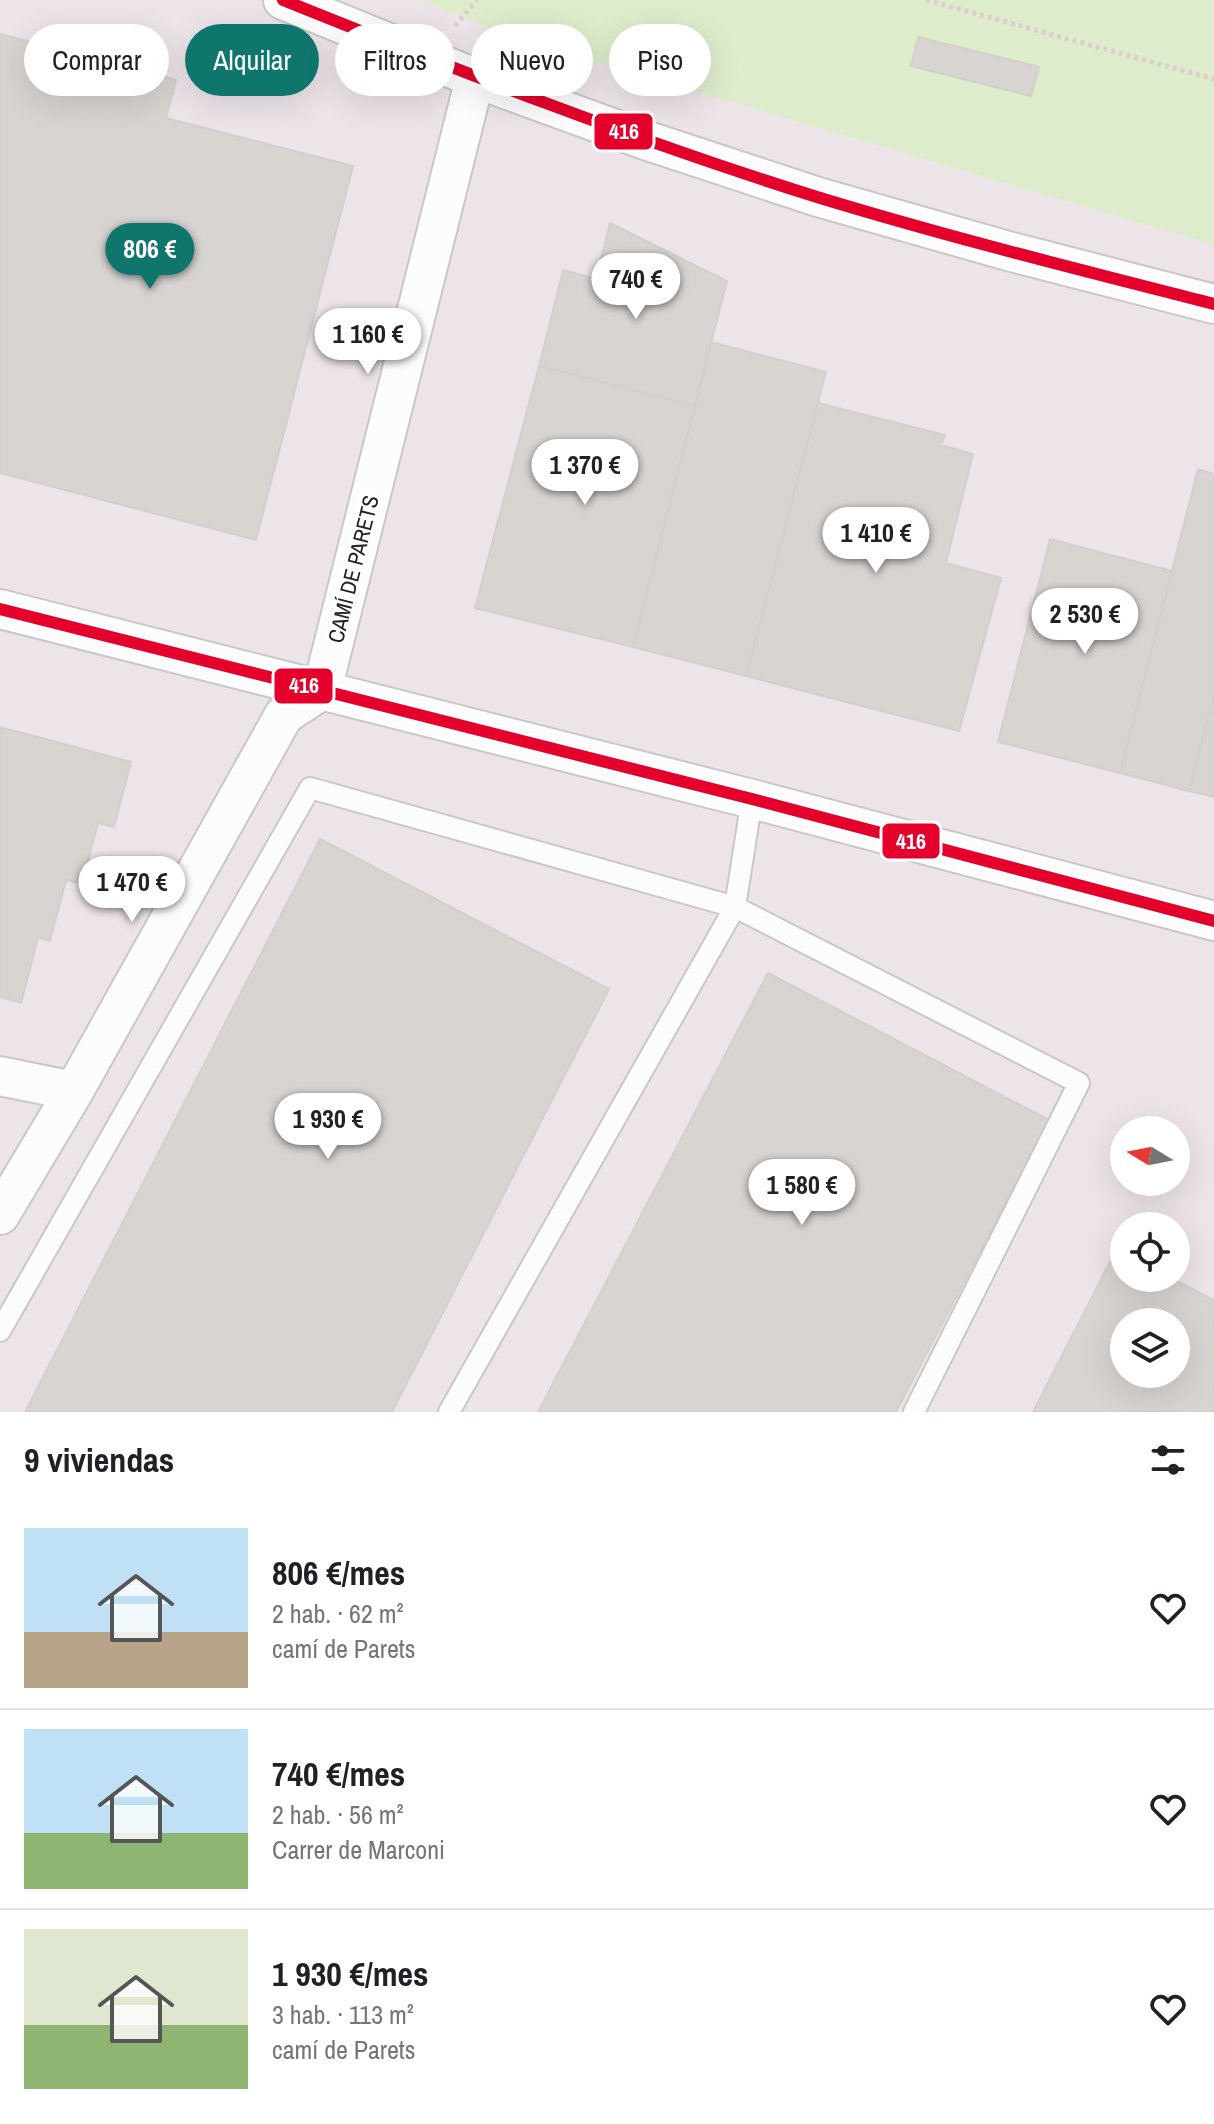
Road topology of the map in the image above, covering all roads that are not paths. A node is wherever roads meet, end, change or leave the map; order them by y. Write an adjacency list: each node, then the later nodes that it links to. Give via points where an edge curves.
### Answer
1 (283, 0): 2 (street)
2 (471, 76)
3 (471, 94): 7 (street, CAMÍ DE PARETS)
4 (524, 96): 5 (street, via 818,197)
5 (1214, 304)
6 (0, 609): 7 (street)
7 (322, 690): 8 (street); 12 (street, via 284,715)
8 (752, 799): 9 (lane); 10 (street)
9 (735, 907): 14 (lane, via 310,788); 15 (lane); 16 (lane, via 1079,1083)
10 (1214, 921)
11 (0, 1076): 12 (street)
12 (74, 1091): 13 (street)
13 (0, 1215)
14 (0, 1331)
15 (449, 1412)
16 (914, 1412)

